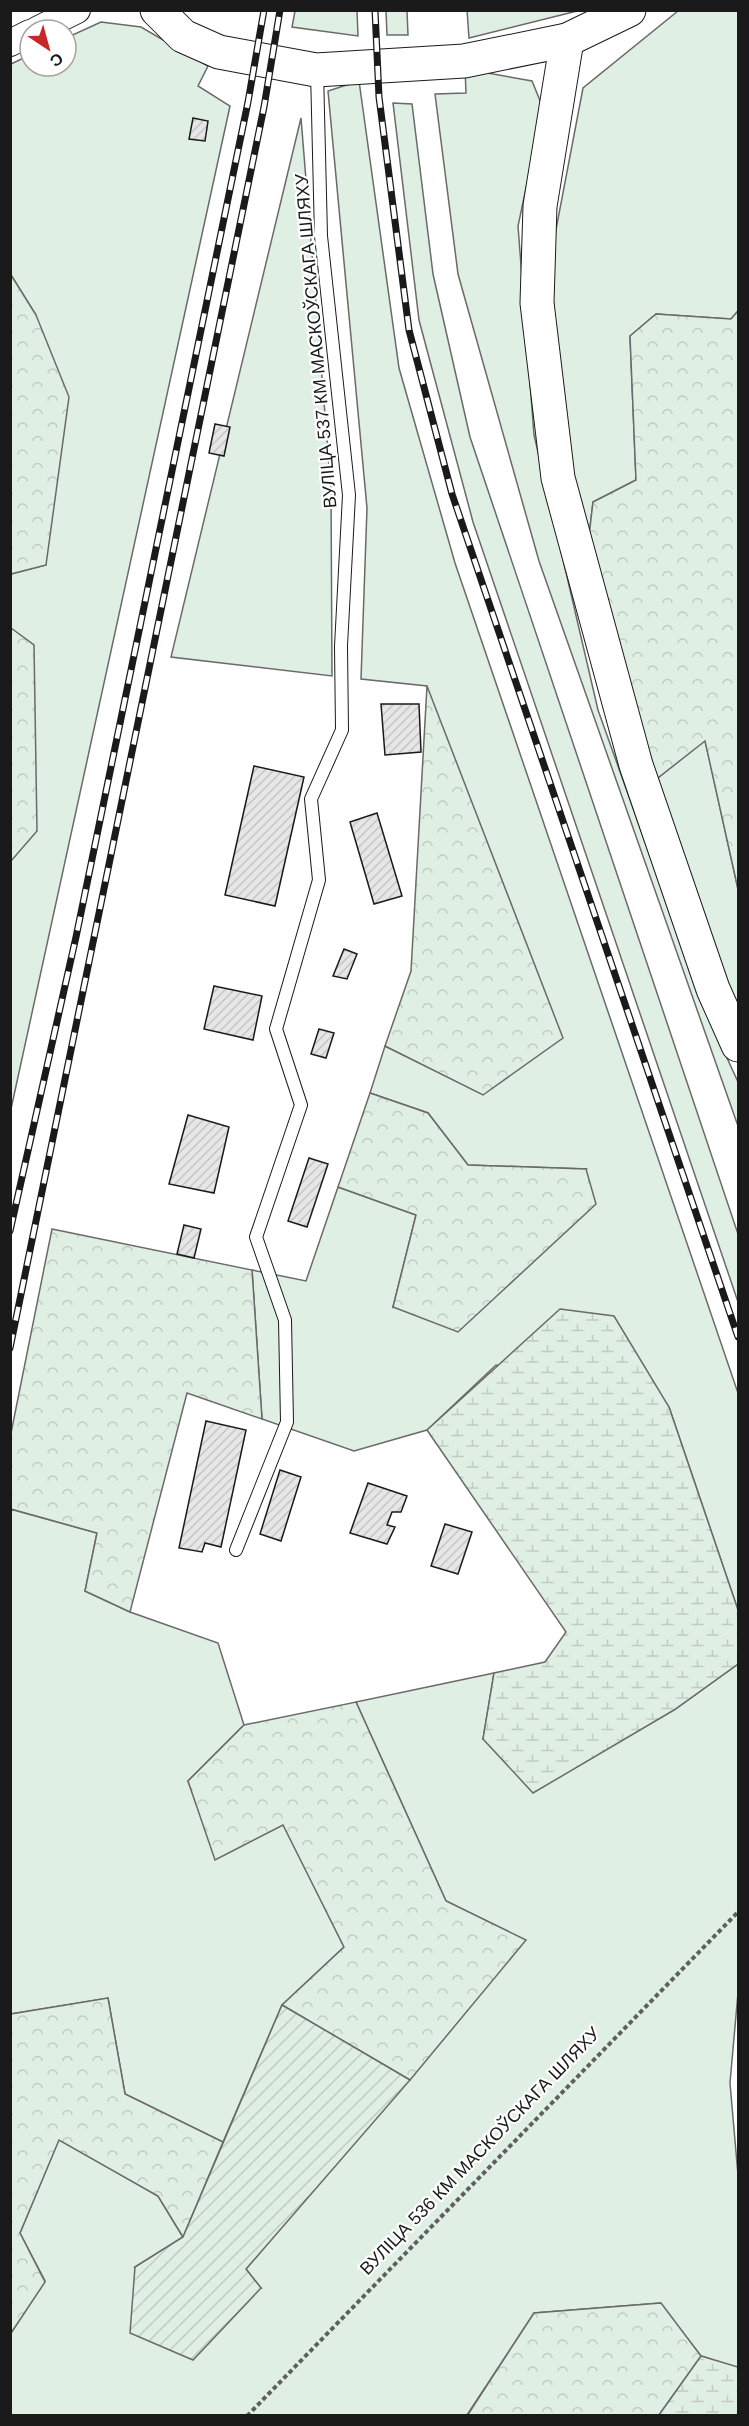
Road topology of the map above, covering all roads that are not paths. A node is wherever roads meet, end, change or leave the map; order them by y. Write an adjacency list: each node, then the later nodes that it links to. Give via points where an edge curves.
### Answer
1 (77, 10): 4 (street)
2 (157, 10): 6 (street, via 183,36 219,52)
3 (629, 10): 5 (street)
4 (61, 18)
5 (567, 40): 6 (street, via 464,61); 7 (street, via 540,206 537,303 558,478 636,765 713,989)
6 (316, 70): 8 (lane, ВУЛІЦА 537 КМ МАСКОЎСКАГА ШЛЯХУ, via 321,236 349,495 341,646 342,730 311,799 319,880 276,1029 301,1105 256,1237 285,1320 287,1422)
7 (738, 1046)
8 (236, 1550)

